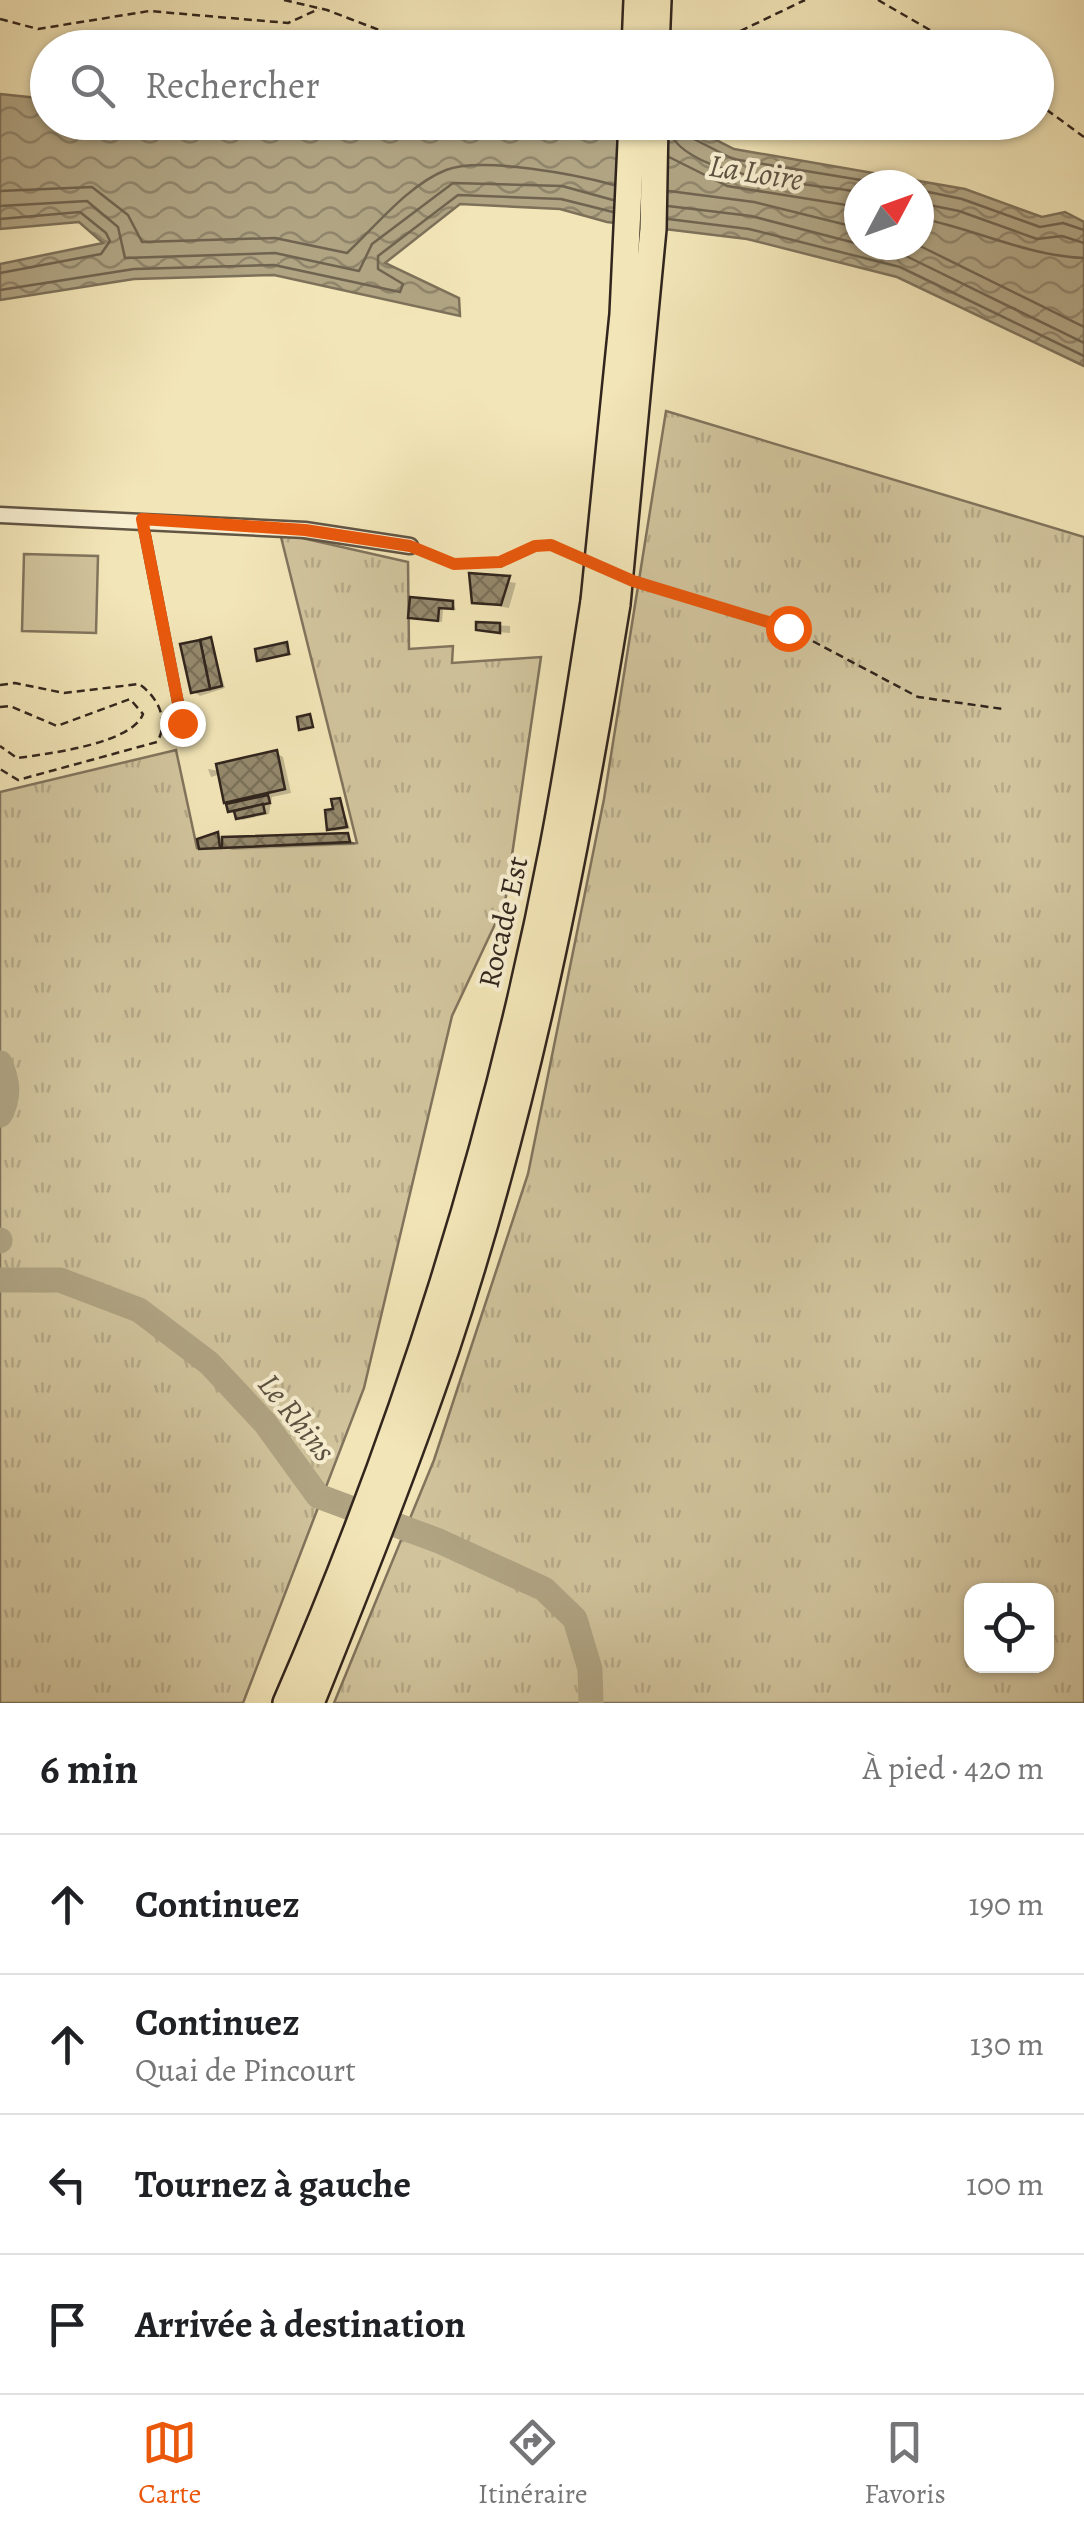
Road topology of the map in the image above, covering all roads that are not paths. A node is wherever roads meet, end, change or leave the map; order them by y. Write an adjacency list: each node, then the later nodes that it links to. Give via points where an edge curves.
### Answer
1 (637, 0): 3 (highway)
2 (658, 0): 4 (highway)
3 (643, 30)
4 (650, 30)
5 (631, 140): 10 (highway, Rocade Est, bridge)
6 (655, 140): 10 (highway, Rocade Est, bridge, via 653,229)
7 (0, 515): 8 (street)
8 (142, 519): 9 (street, via 305,530); 11 (lane)
9 (410, 546)
10 (605, 602): 12 (highway, Rocade Est, via 578,836 518,1098 446,1348)
11 (182, 723)
12 (353, 1568): 13 (highway, Rocade Est); 14 (highway, Rocade Est)
13 (286, 1703)
14 (311, 1703)

